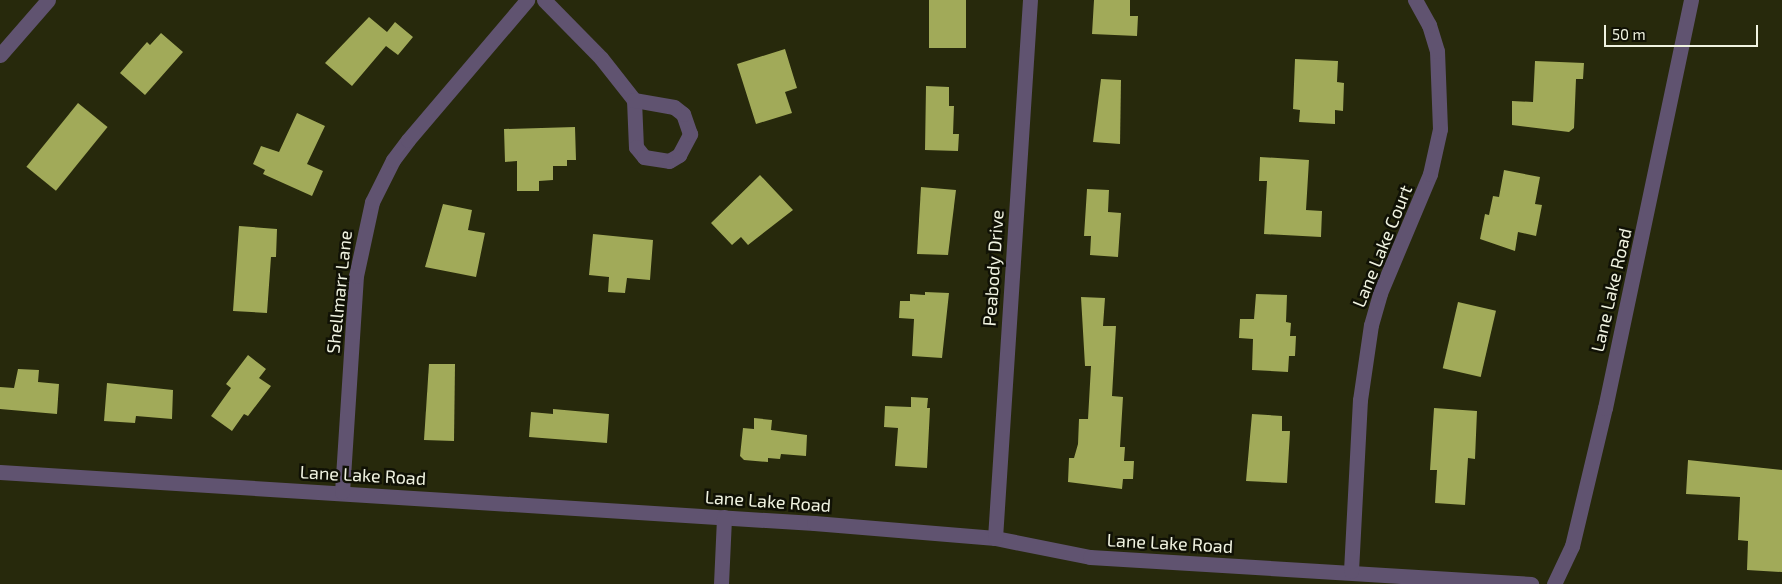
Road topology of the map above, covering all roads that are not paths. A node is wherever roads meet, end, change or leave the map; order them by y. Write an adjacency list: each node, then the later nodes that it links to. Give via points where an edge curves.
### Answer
1 (48, 0): 7 (street)
2 (527, 0): 10 (street, Shellmarr Lane, via 408,140 393,160 372,202 356,276)
3 (544, 0): 8 (street, via 601,58)
4 (1030, 0): 12 (street, Peabody Drive)
5 (1415, 0): 13 (street, Lane Lake Court, via 1429,25 1436,51 1440,128 1430,174 1380,293 1371,325 1360,400)
6 (1691, 0): 16 (street, Lane Lake Road, via 1605,408 1572,546)
7 (0, 55)
8 (634, 100): 8 (street, via 636,148 644,157 655,161 669,161 679,155 690,134 683,114 674,107)
9 (0, 472): 10 (street, Lane Lake Road)
10 (342, 492): 11 (street, Lane Lake Road)
11 (724, 517): 12 (street, Lane Lake Road); 14 (street)
12 (995, 538): 13 (street, Lane Lake Road, via 1090,557)
13 (1351, 571): 15 (street, Lane Lake Road)
14 (721, 584)
15 (1531, 584)
16 (1554, 584)

